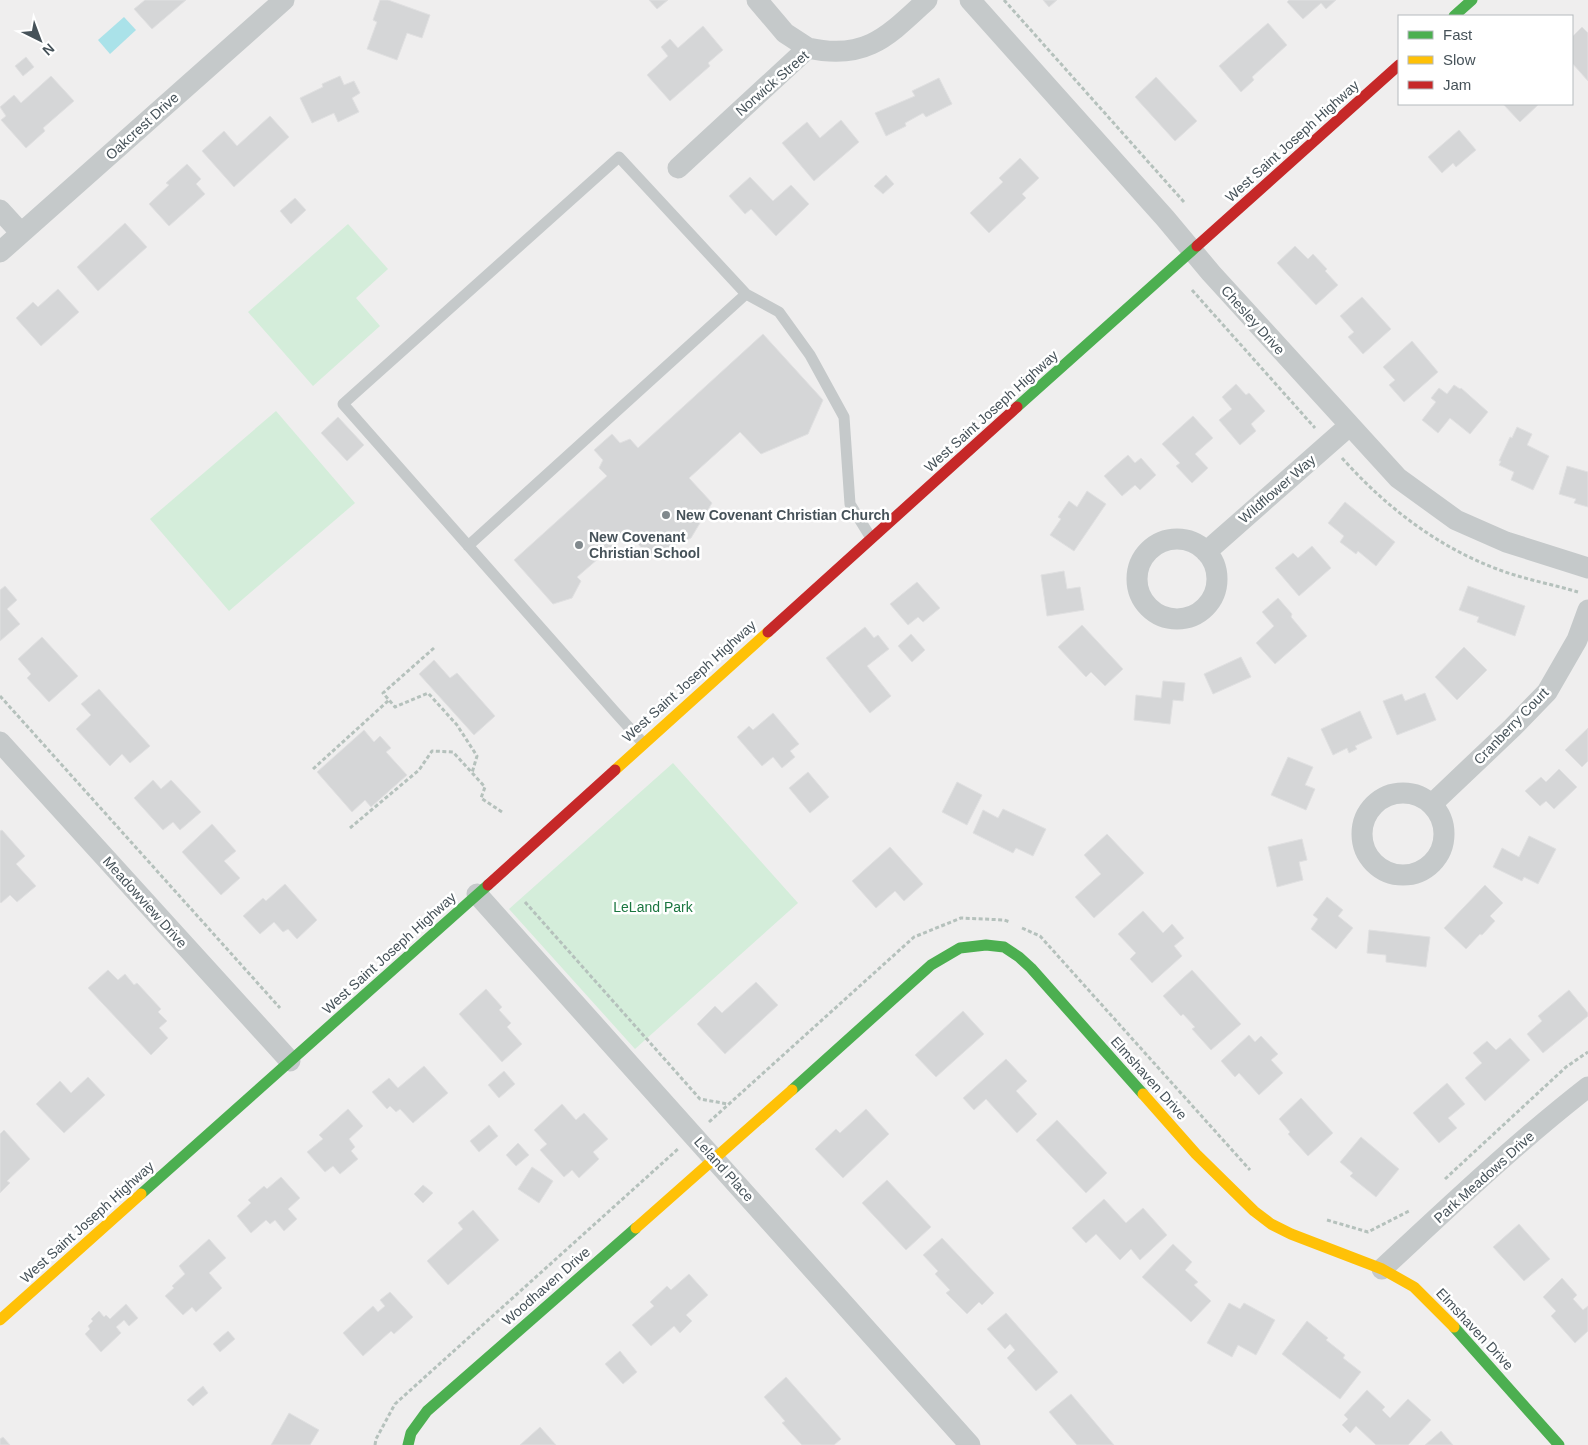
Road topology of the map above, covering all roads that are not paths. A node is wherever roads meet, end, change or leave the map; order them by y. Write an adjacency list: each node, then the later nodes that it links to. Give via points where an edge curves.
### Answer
1 (284, 0): 11 (street, Oakcrest Drive)
2 (757, 0): 7 (street, via 785,33)
3 (927, 0): 7 (street, Norwick Street, via 880,40 860,49 844,53)
4 (970, 0): 12 (street, Chesley Drive)
5 (1472, 0): 6 (street)
6 (1455, 15)
7 (808, 48): 9 (street, Norwick Street)
8 (1398, 66): 12 (street, West Saint Joseph Highway)
9 (678, 168)
10 (0, 210): 11 (street)
11 (21, 233): 13 (street, Oakcrest Drive)
12 (1192, 251): 15 (street, Chesley Drive); 16 (street, West Saint Joseph Highway)
13 (0, 252)
14 (746, 294): 16 (lane, via 779,312 810,355 844,417 850,504); 17 (lane); 17 (lane, via 619,157 343,404)
15 (1349, 426): 18 (street, Wildflower Way); 19 (street, Chesley Drive, via 1398,478 1456,520 1506,542)
16 (871, 538): 21 (street, West Saint Joseph Highway)
17 (468, 546): 21 (lane)
18 (1206, 552)
19 (1588, 568)
20 (1588, 610): 23 (street, Cranberry Court, via 1578,640 1546,692)
21 (643, 743): 24 (street, West Saint Joseph Highway)
22 (2, 749): 25 (street, Meadowview Drive)
23 (1432, 804)
24 (477, 894): 25 (street, West Saint Joseph Highway); 27 (street, Leland Place)
25 (290, 1061): 29 (street, West Saint Joseph Highway)
26 (1588, 1087): 28 (street, Park Meadows Drive)
27 (715, 1159): 28 (street, Elmshaven Drive, via 931,966 960,948 1004,947 1031,968 1196,1154 1254,1211 1270,1224 1291,1234); 30 (street, Woodhaven Drive, via 427,1410); 31 (street, Leland Place)
28 (1382, 1269): 32 (street, Elmshaven Drive, via 1414,1287 1453,1325)
29 (0, 1320)
30 (408, 1445)
31 (970, 1445)
32 (1559, 1445)

